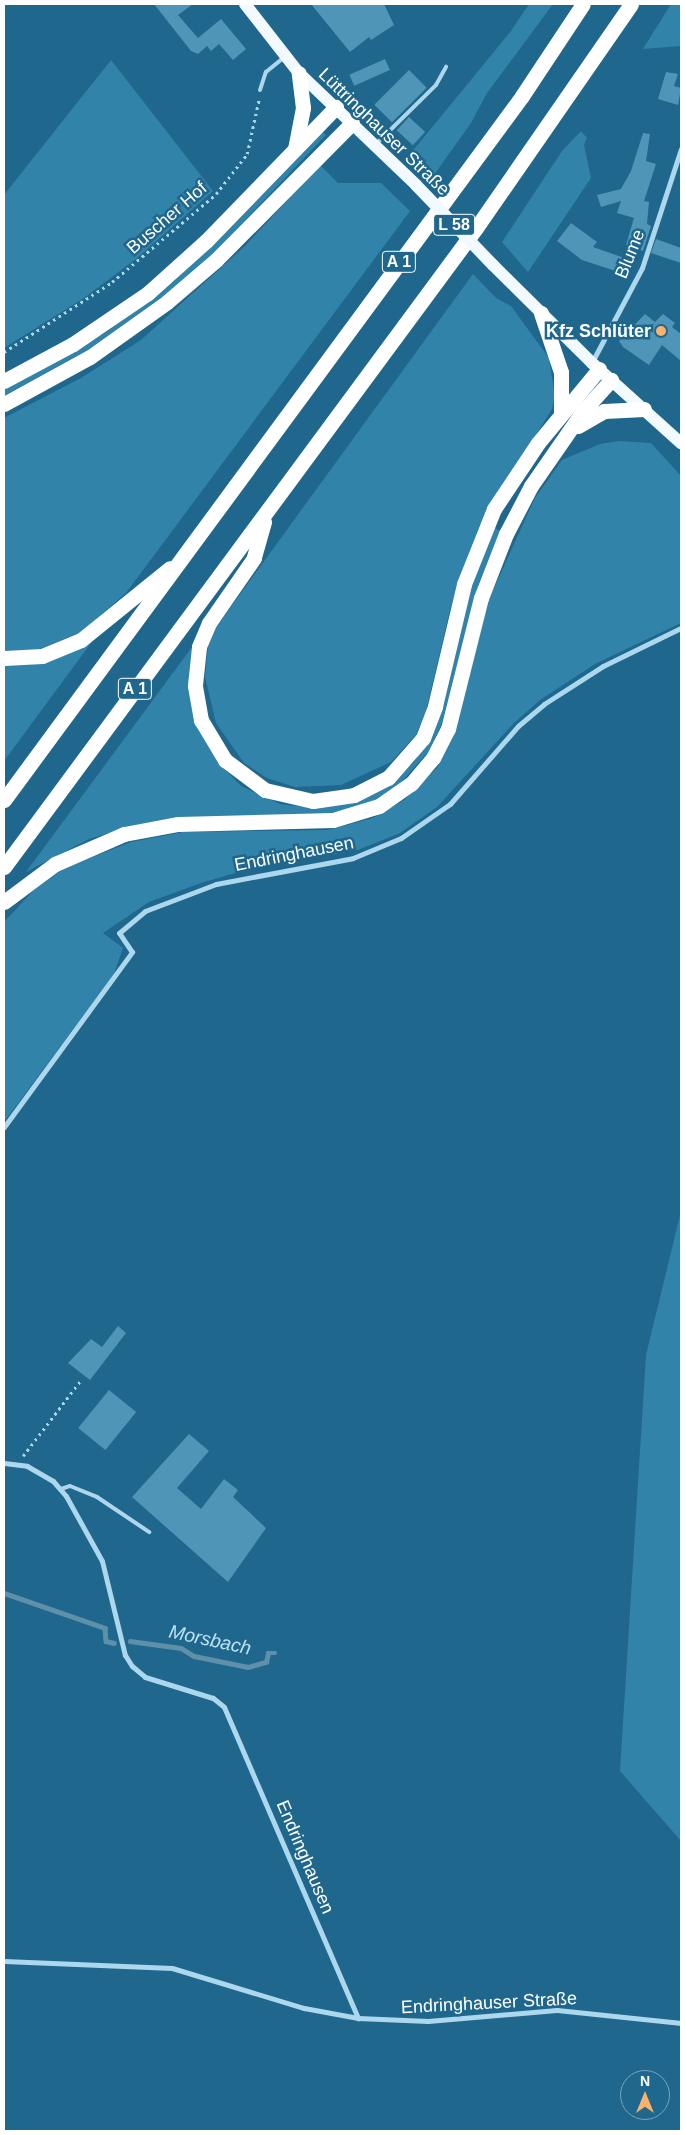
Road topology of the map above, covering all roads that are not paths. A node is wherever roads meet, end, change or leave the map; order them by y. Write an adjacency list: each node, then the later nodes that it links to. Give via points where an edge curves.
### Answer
1 (244, 4): 4 (main road, Lüttringhauser Straße / L 58)
2 (583, 4): 23 (highway, A 1, via 516,104)
3 (631, 4): 22 (highway, A 1, via 482,220)
4 (285, 56): 6 (main road, Lüttringhauser Straße / L 58); 7 (lane, via 266,72)
5 (446, 67): 10 (lane, via 436,85)
6 (299, 73): 8 (main road, Lüttringhauser Straße / L 58); 11 (highway, via 303,108)
7 (260, 90)
8 (336, 108): 9 (main road, Lüttringhauser Straße / L 58); 11 (highway)
9 (352, 123): 10 (main road, Lüttringhauser Straße / L 58); 17 (highway, via 216,260 167,302 90,357)
10 (374, 145): 13 (main road, Lüttringhauser Straße / L 58, bridge)
11 (294, 150): 16 (highway, via 206,241 142,298 74,344)
12 (681, 150): 14 (street, Blume, via 642,268)
13 (541, 313): 14 (main road, Lüttringhauser Straße / L 58); 19 (highway, via 561,372)
14 (595, 366): 15 (main road, Lüttringhauser Straße / L 58); 19 (highway)
15 (611, 380): 18 (main road, Lüttringhauser Straße / L 58); 20 (highway, via 583,411)
16 (4, 381)
17 (4, 404)
18 (644, 409): 20 (highway, via 604,411); 21 (main road, Lüttringhauser Straße / L 58)
19 (561, 414): 22 (highway, via 516,474 484,532 458,604 435,706 423,738 388,778 354,795 305,801 257,787 225,760 201,720 196,686 199,647 209,623 254,558)
20 (573, 430): 28 (highway, via 531,486 503,542 481,598 448,729 433,758 411,784 379,806 333,820 178,824 124,834 55,864)
21 (681, 443)
22 (267, 511): 27 (highway, A 1)
23 (181, 560): 25 (highway, via 136,592 81,640 42,656); 26 (highway, A 1)
24 (681, 628): 29 (street, Endringhausen, via 603,666 544,704 518,726 450,804 401,838 353,858 216,884 145,911 119,933 132,952)
25 (4, 658)
26 (4, 800)
27 (4, 867)
28 (4, 902)
29 (4, 1127)
30 (4, 1463): 31 (street, Endringhausen, via 27,1466)
31 (60, 1489): 32 (lane, via 70,1486 97,1496); 34 (street, Endringhausen, via 95,1544 110,1582 125,1655 132,1666 159,1684 213,1698 233,1722)
32 (149, 1532)
33 (4, 1962): 34 (street, via 172,1968 288,2004)
34 (358, 2018): 35 (street, Endringhauser Straße, via 428,2021 557,2010)
35 (681, 2023)

